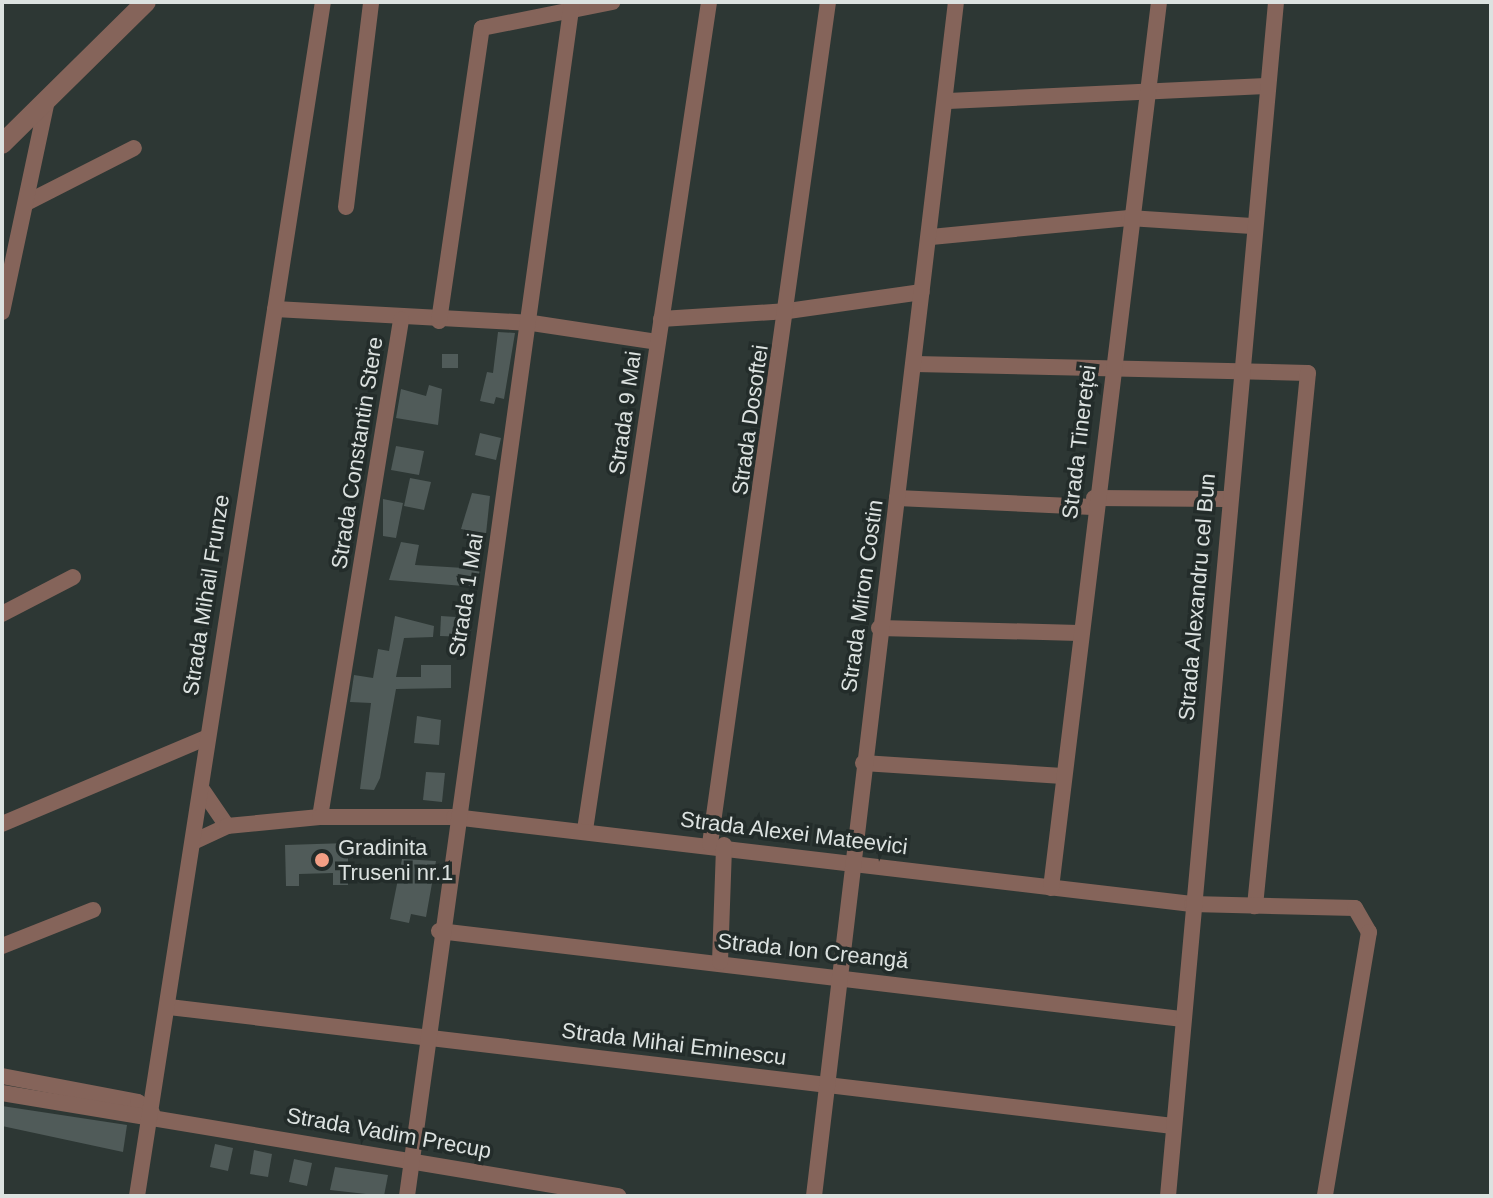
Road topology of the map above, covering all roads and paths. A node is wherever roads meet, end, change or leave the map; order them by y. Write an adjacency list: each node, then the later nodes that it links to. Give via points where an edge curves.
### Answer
1 (146, 2): 14 (street)
2 (323, 2): 23 (street, Strada Mihail Frunze)
3 (371, 2): 18 (street)
4 (612, 2): 10 (street)
5 (709, 2): 26 (street, Strada 9 Mai)
6 (828, 2): 24 (street, Strada Dosoftei)
7 (956, 2): 13 (street, Strada Miron Costin)
8 (1159, 2): 12 (street, Strada Tinereței)
9 (1276, 2): 11 (street, Strada Alexandru cel Bun)
10 (572, 6): 28 (street, via 482,28); 29 (street, Strada 1 Mai)
11 (1266, 86): 12 (street); 20 (street, Strada Alexandru cel Bun)
12 (1148, 89): 13 (street); 19 (street, Strada Tinereței)
13 (948, 101): 21 (street, Strada Miron Costin)
14 (46, 105): 15 (street); 17 (street)
15 (2, 144)
16 (134, 148): 17 (street)
17 (26, 203): 25 (street)
18 (346, 207)
19 (1129, 218): 20 (street); 21 (street); 32 (street, Strada Tinereței)
20 (1252, 226): 33 (street, Strada Alexandru cel Bun)
21 (931, 237): 22 (street, Strada Miron Costin)
22 (922, 292): 24 (street); 31 (street, Strada Miron Costin)
23 (275, 309): 27 (street); 41 (street, Strada Mihail Frunze)
24 (788, 311): 26 (street); 51 (street, Strada Dosoftei)
25 (2, 312)
26 (661, 319): 30 (street, Strada 9 Mai)
27 (401, 320): 28 (street, Strada Constantin Stere); 45 (street, Strada Constantin Stere)
28 (439, 321): 29 (street, Strada Constantin Stere)
29 (532, 323): 30 (street, Strada Constantin Stere); 46 (street, Strada 1 Mai)
30 (657, 342): 49 (street, Strada 9 Mai)
31 (915, 364): 32 (street); 34 (street, Strada Miron Costin)
32 (1110, 367): 33 (street); 36 (street, Strada Tinereței)
33 (1237, 367): 35 (street, Strada Alexandru cel Bun); 55 (street, via 1308,373)
34 (897, 498): 36 (street); 39 (street, Strada Miron Costin)
35 (1226, 499): 36 (street); 54 (street, Strada Alexandru cel Bun)
36 (1093, 502): 40 (street, Strada Tinereței)
37 (73, 577): 38 (street)
38 (2, 614)
39 (879, 628): 40 (street); 42 (street, Strada Miron Costin)
40 (1079, 633): 43 (street, Strada Tinereței)
41 (206, 738): 44 (street, Strada Mihail Frunze); 47 (street)
42 (863, 763): 43 (street); 52 (street, Strada Miron Costin)
43 (1063, 776): 53 (street, Strada Tinereței)
44 (201, 788): 48 (street); 50 (street, Strada Mihail Frunze)
45 (320, 817): 46 (street, Strada Alexei Mateevici); 48 (street, Strada Alexei Mateevici)
46 (454, 817): 49 (street, Strada Alexei Mateevici); 57 (street, Strada 1 Mai)
47 (2, 824)
48 (227, 826): 50 (street, Strada Alexei Mateevici)
49 (585, 830): 51 (street, Strada Alexei Mateevici)
50 (193, 842): 61 (street, Strada Mihail Frunze)
51 (717, 844): 52 (street, Strada Alexei Mateevici); 59 (street, Strada Dosoftei)
52 (854, 861): 53 (street, Strada Alexei Mateevici); 60 (street, Strada Miron Costin)
53 (1051, 888): 54 (street, Strada Alexei Mateevici)
54 (1192, 904): 55 (street, Strada Alexei Mateevici); 62 (street, Strada Alexandru cel Bun)
55 (1255, 906): 75 (street, Strada Alexei Mateevici, via 1355,908 1369,932)
56 (93, 910): 58 (street)
57 (439, 931): 59 (street, Strada Ion Creangă); 63 (street, Strada 1 Mai)
58 (2, 946)
59 (720, 962): 60 (street, Strada Ion Creangă)
60 (841, 975): 62 (street, Strada Ion Creangă); 65 (street, Strada Miron Costin)
61 (169, 1007): 63 (street, Strada Mihai Eminescu); 67 (street, Strada Mihail Frunze)
62 (1181, 1019): 68 (street, Strada Alexandru cel Bun)
63 (428, 1038): 65 (street, Strada Mihai Eminescu); 69 (street, Strada 1 Mai)
64 (2, 1076): 67 (street, Strada Vadim Precup, via 138,1102)
65 (825, 1085): 68 (street, Strada Mihai Eminescu); 73 (street, Strada Miron Costin)
66 (2, 1093): 67 (street, Strada Vadim Precup, via 135,1118)
67 (152, 1113): 69 (street, Strada Vadim Precup); 70 (street, Strada Mihail Frunze)
68 (1173, 1126): 74 (street, Strada Alexandru cel Bun)
69 (412, 1159): 71 (street, Strada 1 Mai); 72 (street, Strada Vadim Precup)
70 (137, 1196)
71 (407, 1196)
72 (618, 1196)
73 (814, 1196)
74 (1168, 1196)
75 (1325, 1196)

